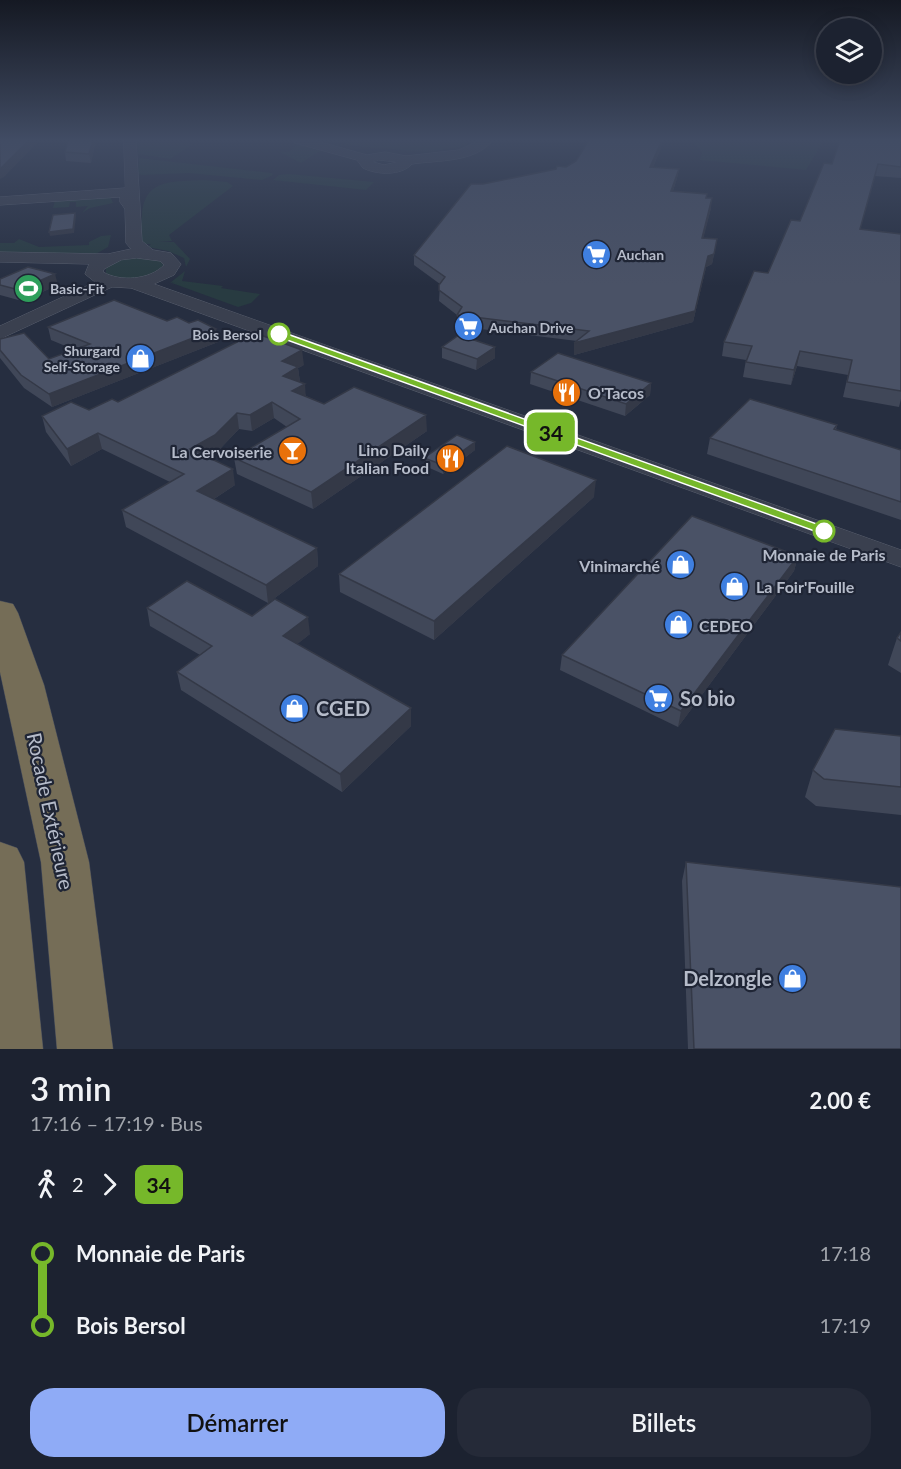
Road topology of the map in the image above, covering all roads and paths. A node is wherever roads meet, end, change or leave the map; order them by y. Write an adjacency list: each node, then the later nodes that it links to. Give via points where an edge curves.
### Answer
1 (122, 189): 3 (street)
2 (130, 189): 5 (street)
3 (122, 192): 4 (street); 5 (street, via 127,193); 8 (street, via 124,248)
4 (0, 201)
5 (131, 207): 6 (street, via 134,243)
6 (147, 253): 8 (street); 9 (street, via 165,257 173,264)
7 (0, 257): 8 (street, via 70,260)
8 (106, 267): 9 (street, via 134,283); 10 (street)
9 (162, 285): 11 (street)
10 (0, 333)
11 (901, 559)
12 (0, 613): 15 (highway, Rocade Extérieure, via 24,685 65,862)
13 (0, 862): 14 (highway)
14 (15, 1049)
15 (85, 1049)

